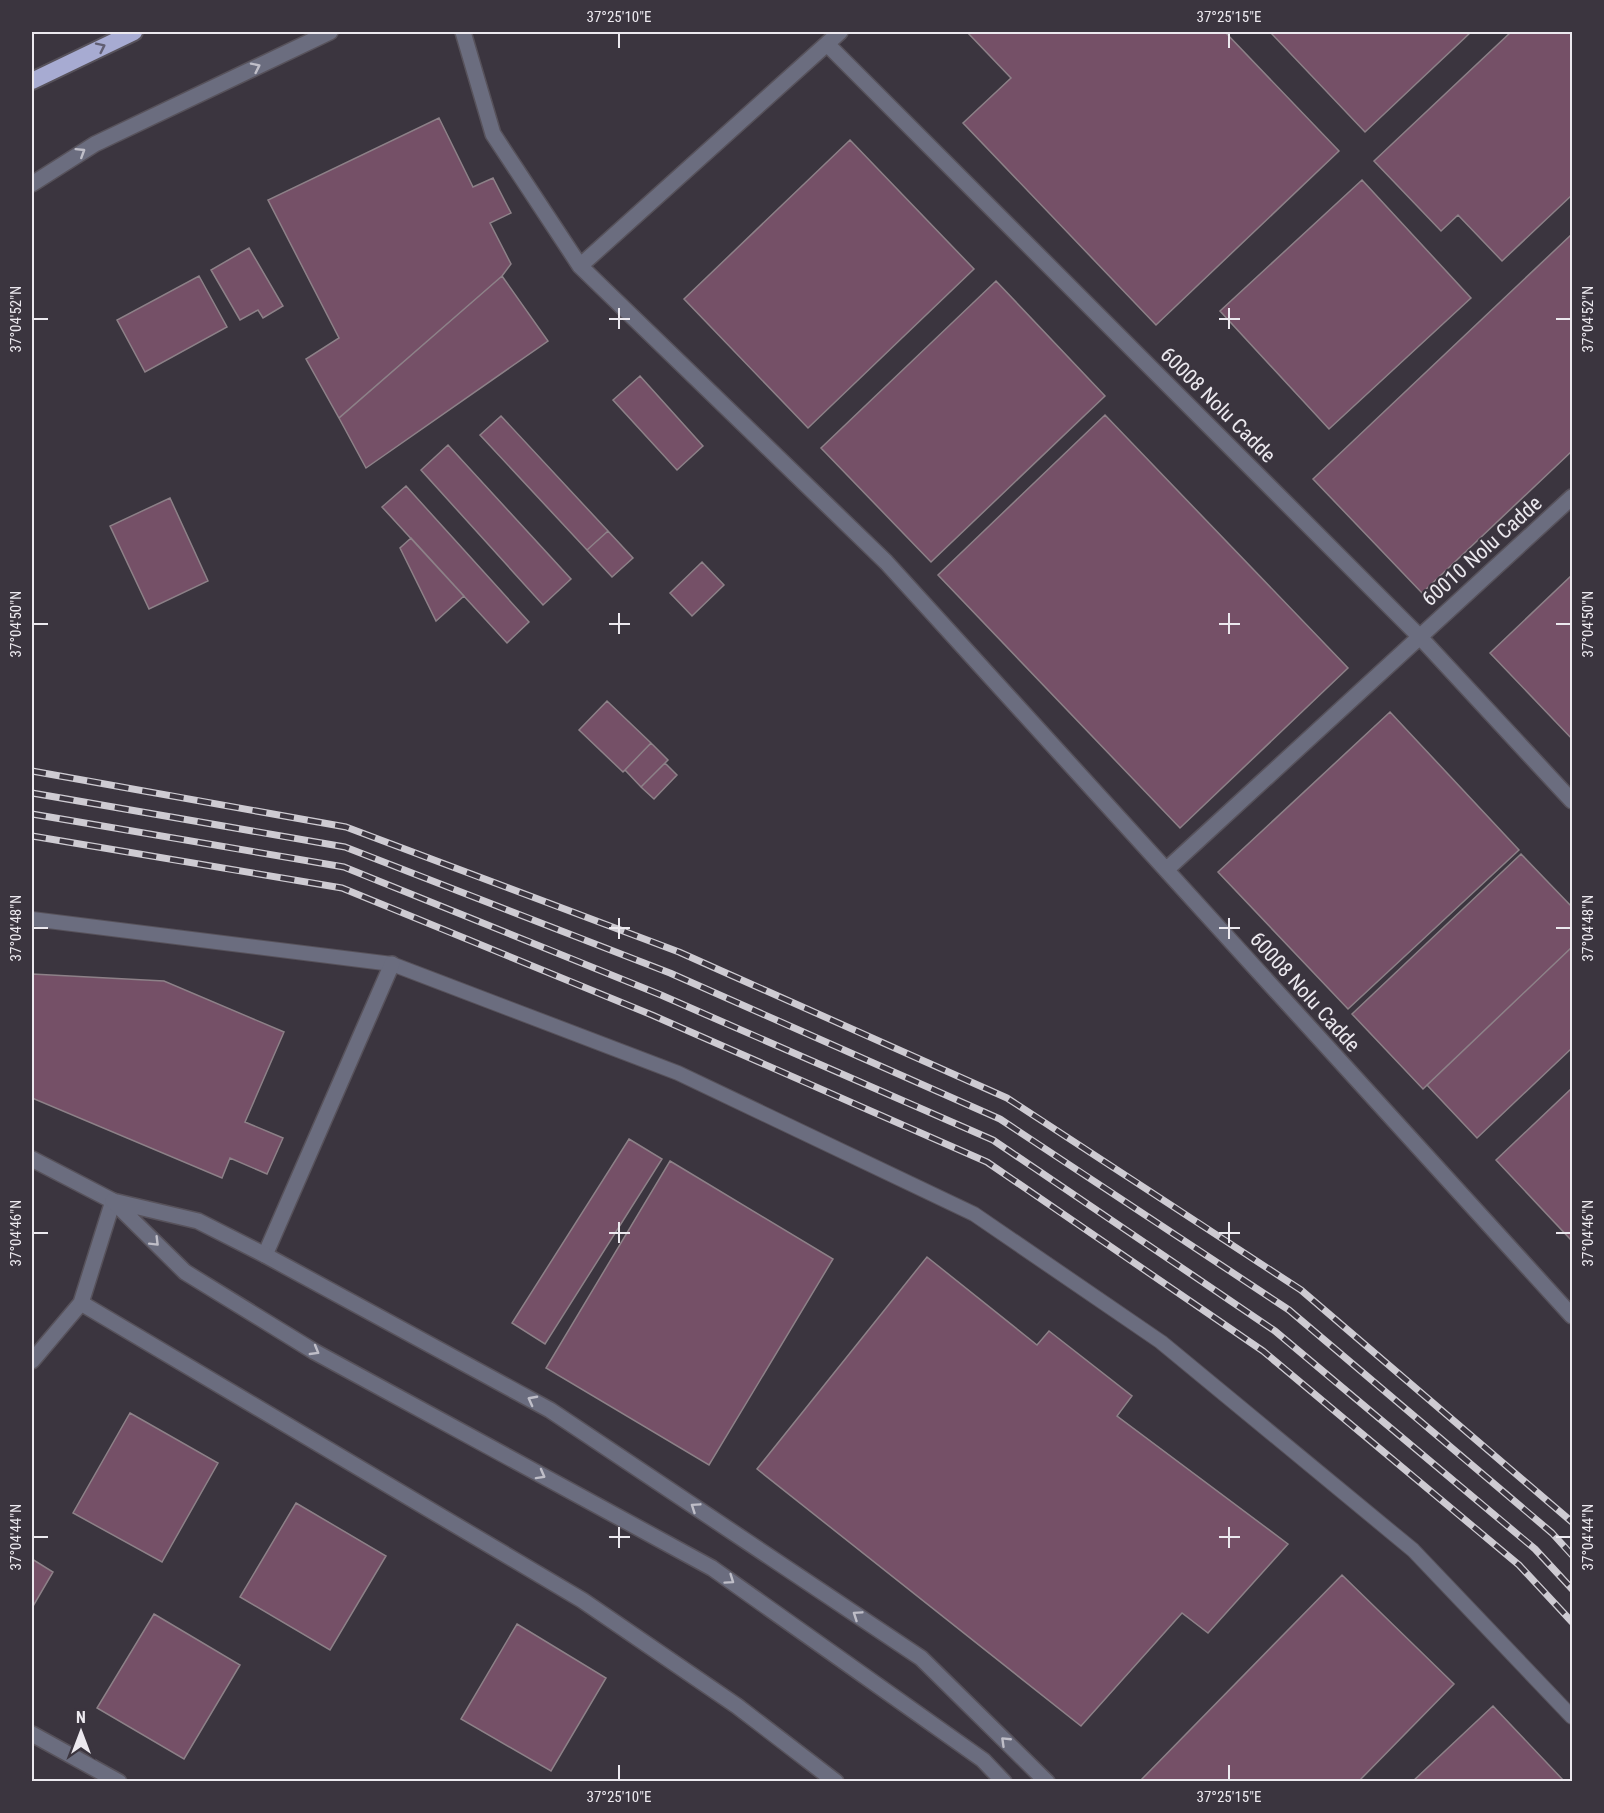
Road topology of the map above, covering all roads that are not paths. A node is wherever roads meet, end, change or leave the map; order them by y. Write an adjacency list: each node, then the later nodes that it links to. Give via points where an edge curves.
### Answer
1 (134, 32): 6 (highway, one-way to 1)
2 (330, 32): 9 (street, one-way to 2, via 95,144)
3 (463, 32): 10 (street, 60008 Nolu Cadde, via 493,134)
4 (840, 32): 5 (street)
5 (827, 44): 10 (street); 12 (street, 60008 Nolu Cadde)
6 (68, 64): 7 (highway); 8 (highway)
7 (32, 81)
8 (32, 91)
9 (32, 184)
10 (580, 266): 14 (street, 60008 Nolu Cadde, via 886,562)
11 (1572, 496): 12 (street, 60010 Nolu Cadde)
12 (1419, 636): 13 (street, 60008 Nolu Cadde); 14 (street, 60010 Nolu Cadde)
13 (1572, 801)
14 (1166, 870): 21 (street, 60008 Nolu Cadde)
15 (32, 919): 16 (lane)
16 (392, 964): 19 (street); 23 (lane, via 678,1073 974,1214 1161,1342 1413,1550)
17 (32, 1159): 18 (street)
18 (113, 1201): 19 (street, via 198,1221); 20 (street); 27 (street, one-way to 27, via 186,1272 315,1352 712,1568 983,1760)
19 (265, 1255): 28 (street, one-way to 19, via 921,1658 550,1410)
20 (81, 1303): 22 (street); 26 (street, via 582,1600 737,1706)
21 (1572, 1316)
22 (32, 1360)
23 (1572, 1717)
24 (32, 1734): 25 (street)
25 (119, 1782)
26 (836, 1782)
27 (1004, 1782)
28 (1047, 1782)

